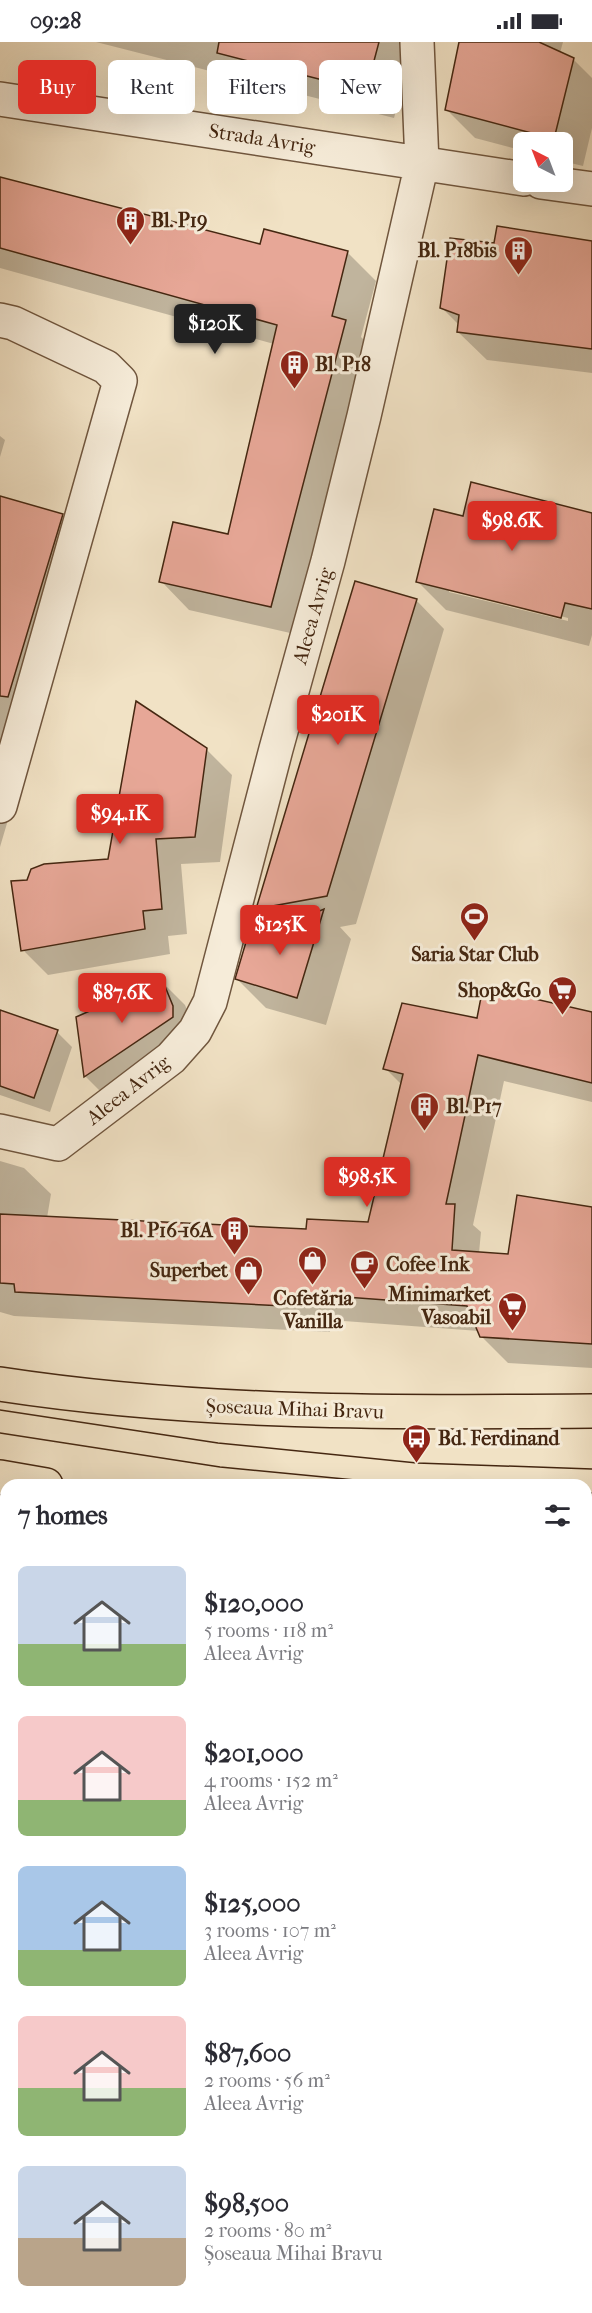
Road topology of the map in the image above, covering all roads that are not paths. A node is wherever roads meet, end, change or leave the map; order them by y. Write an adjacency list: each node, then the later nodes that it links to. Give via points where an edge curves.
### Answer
1 (417, 42): 3 (street, Aleea Avrig)
2 (0, 99): 3 (street, Strada Avrig)
3 (422, 164): 4 (street, Strada Avrig); 9 (street, Aleea Avrig, via 331,549 210,1002 195,1031 171,1058 58,1144)
4 (513, 177)
5 (573, 186): 6 (street)
6 (592, 189)
7 (0, 320): 8 (street, via 106,367 120,381)
8 (0, 806)
9 (0, 1131)
10 (0, 1384): 11 (main road, Șoseaua Mihai Bravu, via 204,1407)
11 (592, 1411)

